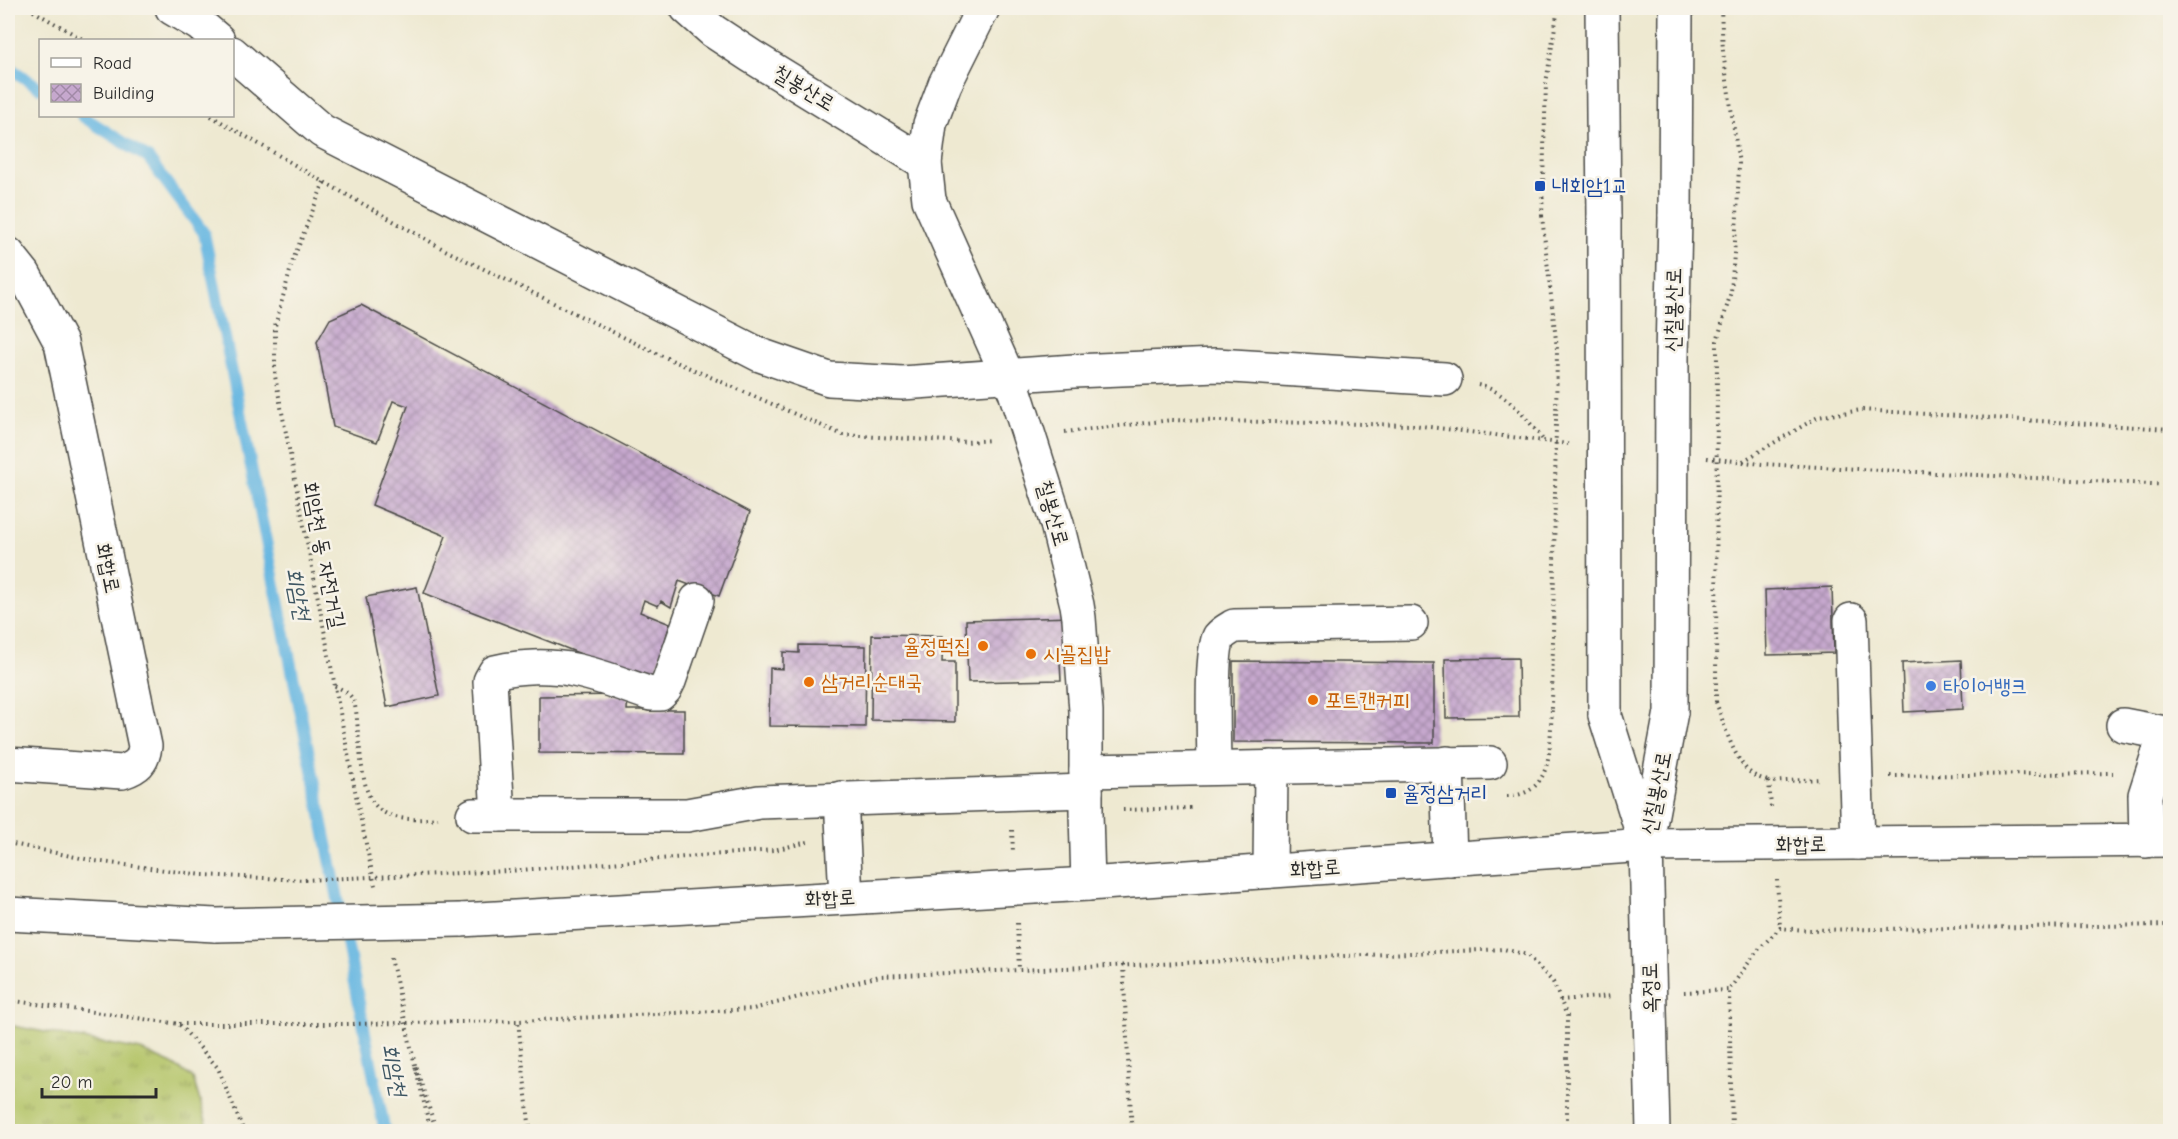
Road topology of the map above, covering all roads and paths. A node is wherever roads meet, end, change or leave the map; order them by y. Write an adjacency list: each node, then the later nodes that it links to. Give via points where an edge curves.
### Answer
1 (28, 8): 9 (path)
2 (172, 8): 10 (street)
3 (687, 8): 13 (street, 칠봉산로, via 751,56)
4 (983, 8): 13 (street, 칠봉산로, via 930,124)
5 (1558, 8): 41 (path, bridge, via 1546,83 1542,216 1557,349 1552,709 1548,759 1542,778 1534,789 1520,796)
6 (1602, 8): 50 (street, 신칠봉산로, bridge, via 1605,715)
7 (1676, 8): 50 (street, 신칠봉산로, bridge, via 1671,711)
8 (1721, 8): 40 (path, bridge, via 1738,164 1731,292 1717,341 1716,702 1741,761 1752,774)
9 (82, 39)
10 (217, 39)
11 (234, 55): 17 (street, via 322,131 760,355 829,379)
12 (213, 117): 14 (path)
13 (925, 163): 17 (street, 칠봉산로, via 929,200)
14 (324, 182): 20 (path, via 445,250 649,350 843,435 966,442); 29 (path, 회암천 동 자전거길, via 294,260 275,326 275,376)
15 (8, 254): 34 (street, 화합로, via 24,274 61,344 145,746 139,764 122,771)
16 (1445, 379): 17 (street, via 1216,365 1074,371); 21 (path, via 1488,387 1525,417)
17 (1011, 385): 39 (street, 칠봉산로, bridge, via 1057,524 1077,605 1086,711)
18 (2170, 429): 24 (path, via 1861,410 1818,417)
19 (1058, 432): 21 (path, via 1184,420 1413,425)
20 (1000, 439)
21 (1544, 441): 22 (path)
22 (1577, 445)
23 (1695, 457): 24 (path)
24 (1743, 461): 25 (path)
25 (2170, 485)
26 (697, 600): 45 (street, via 669,681 660,694 577,670 495,672 490,681)
27 (1851, 620): 49 (street)
28 (1411, 622): 36 (street, via 1234,626 1220,635 1214,654)
29 (334, 686): 45 (path, via 352,698 366,790 377,807 387,815 405,820); 54 (path, 회암천 동 자전거길)
30 (2123, 725): 31 (street)
31 (2168, 733): 47 (street, via 2145,795)
32 (1490, 762): 33 (street)
33 (1447, 763): 35 (street); 51 (street)
34 (8, 764)
35 (1271, 767): 36 (street); 52 (street)
36 (1214, 768): 39 (street)
37 (2120, 773): 38 (path)
38 (1892, 776)
39 (1086, 781): 42 (street); 53 (street, 칠봉산로)
40 (1769, 782)
41 (1497, 797)
42 (842, 798): 45 (street, via 759,802 687,815); 46 (street)
43 (1201, 808): 44 (path)
44 (1144, 809)
45 (486, 815)
46 (843, 831): 48 (path, bridge, via 774,850 508,871 303,879 203,875 95,861); 55 (street)
47 (2158, 841): 49 (street, 화합로)
48 (8, 843)
49 (1858, 843): 50 (street, 화합로)
50 (1646, 845): 51 (street, 화합로); 70 (street, 옥정로)
51 (1450, 859): 52 (street, 화합로)
52 (1270, 871): 53 (street, 화합로)
53 (1088, 884): 55 (street, 화합로)
54 (376, 892)
55 (846, 897): 56 (street, 화합로, bridge, via 461,920 215,925)
56 (15, 908)
57 (2170, 925): 71 (path, via 1780,928 1757,951 1729,990)
58 (389, 950): 63 (path)
59 (1123, 965): 61 (path, via 880,976 753,1009); 68 (path); 69 (path, via 1504,949 1527,955 1553,982 1567,1016)
60 (8, 1000): 62 (path)
61 (518, 1021): 62 (path, bridge); 67 (path)
62 (179, 1024): 64 (path, via 218,1068)
63 (415, 1065): 65 (path); 66 (path)
64 (244, 1131)
65 (431, 1131)
66 (437, 1131)
67 (530, 1131)
68 (1132, 1131)
69 (1567, 1131)
70 (1653, 1131)
71 (1732, 1131)

